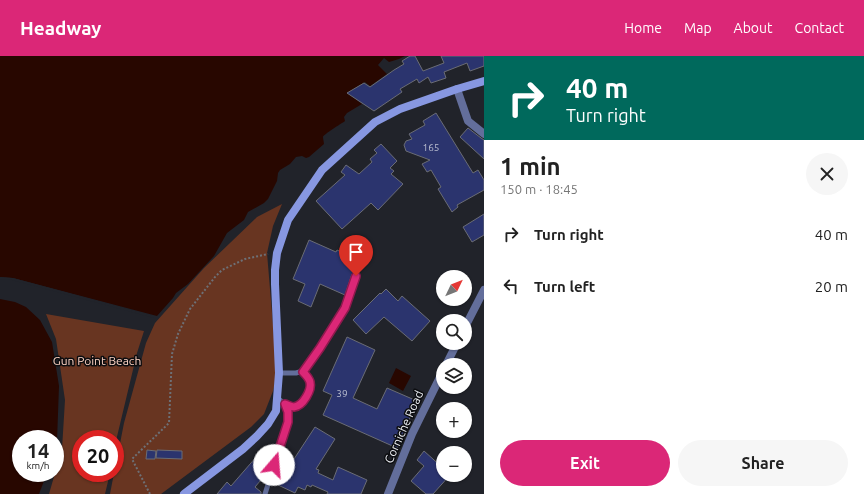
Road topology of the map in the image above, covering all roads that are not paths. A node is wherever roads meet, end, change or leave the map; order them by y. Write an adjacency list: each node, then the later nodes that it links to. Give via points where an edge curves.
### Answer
1 (484, 81): 2 (main road)
2 (457, 89): 3 (street, via 468,121); 8 (main road, via 400,109 375,122 322,170 288,220 277,253 275,270)
3 (484, 134)
4 (356, 276): 7 (lane, via 345,308)
5 (484, 290): 6 (street)
6 (472, 314)
7 (303, 372): 8 (lane); 11 (lane, via 311,384 308,394 297,406)
8 (279, 373): 10 (main road)
9 (436, 385): 14 (street, Corniche Road, via 412,434)
10 (278, 398): 11 (lane); 12 (main road, via 276,410 257,436)
11 (285, 404): 13 (lane, via 288,422)
12 (184, 494)
13 (265, 494)
14 (388, 494)

